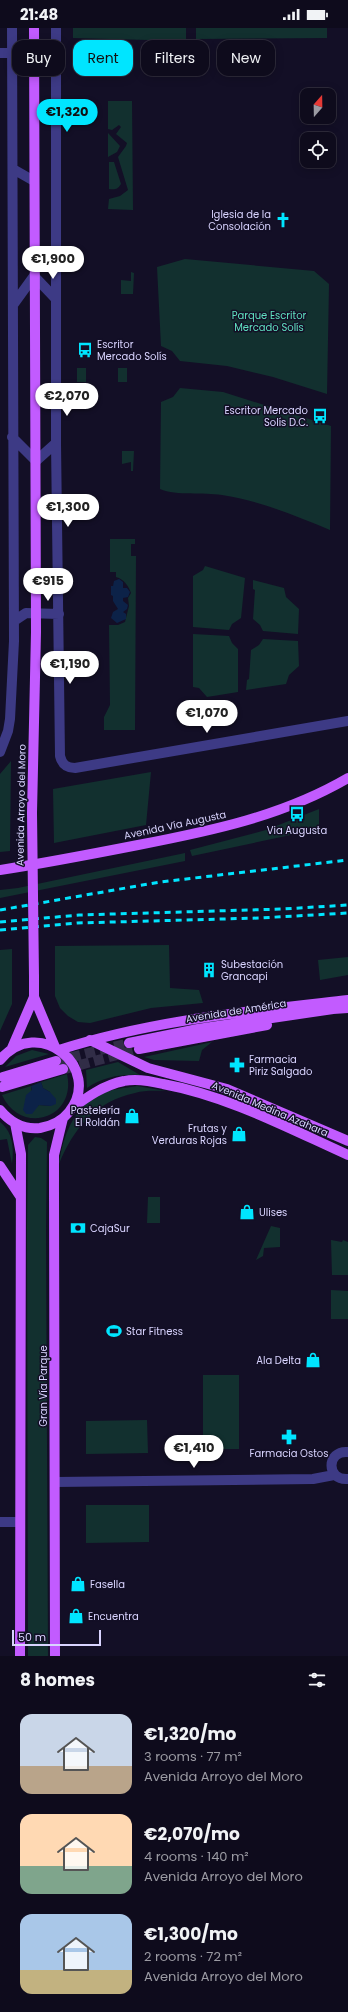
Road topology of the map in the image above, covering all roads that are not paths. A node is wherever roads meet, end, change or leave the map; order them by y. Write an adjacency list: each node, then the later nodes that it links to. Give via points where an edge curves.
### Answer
1 (12, 28): 4 (street, Avenida Arroyo del Moro)
2 (34, 28): 9 (main road, Avenida Arroyo del Moro)
3 (56, 28): 11 (street)
4 (12, 40)
5 (0, 53): 6 (street)
6 (12, 53)
7 (12, 76): 8 (street, Avenida Arroyo del Moro)
8 (13, 169): 9 (street); 12 (street, Avenida Arroyo del Moro)
9 (34, 181): 10 (main road, Avenida Arroyo del Moro)
10 (34, 276): 11 (street); 12 (street); 15 (main road, Avenida Arroyo del Moro)
11 (55, 298): 14 (street)
12 (13, 305): 13 (street, Avenida Arroyo del Moro)
13 (12, 437): 15 (street); 18 (street, Avenida Arroyo del Moro)
14 (56, 443): 15 (street); 17 (street)
15 (36, 461): 16 (main road, Avenida Arroyo del Moro)
16 (36, 613): 17 (street); 18 (street, via 26,613); 23 (main road, Avenida Arroyo del Moro, bridge, via 32,813)
17 (59, 614): 19 (street, via 60,756 64,766 75,768)
18 (14, 620): 20 (street, Avenida Arroyo del Moro, via 10,719)
19 (348, 721)
20 (0, 752)
21 (348, 778): 22 (main road, Avenida Vía Augusta, via 330,789 248,822)
22 (0, 870)
23 (34, 997): 28 (main road, Avenida Arroyo del Moro); 29 (main road, Avenida Arroyo del Moro)
24 (348, 1000): 26 (main road, via 166,1023)
25 (348, 1010): 27 (main road, Avenida de América, via 333,1009 198,1029); 30 (main road, Avenida de América)
26 (90, 1040): 29 (main road); 38 (main road, Avenida Medina Azahara, via 148,1068 227,1089)
27 (129, 1043)
28 (12, 1048): 29 (main road, via 34,1042); 31 (main road)
29 (57, 1048): 34 (main road, Avenida Arroyo del Moro, via 68,1058 77,1074 78,1092)
30 (139, 1050)
31 (0, 1060)
32 (56, 1061): 33 (main road, via 2,1082)
33 (63, 1069)
34 (71, 1109): 36 (main road); 39 (main road, Avenida Medina Azahara, via 92,1093 114,1084 148,1081 202,1093 233,1104)
35 (2, 1113): 37 (main road)
36 (63, 1118): 37 (main road, via 40,1128); 45 (main road, Gran Vía Parque, via 54,1162)
37 (15, 1123): 41 (main road, via 21,1154)
38 (348, 1141)
39 (348, 1155)
40 (0, 1166): 41 (main road)
41 (21, 1198): 47 (main road)
42 (348, 1452): 43 (street, via 339,1453 332,1459)
43 (334, 1475): 44 (street, via 339,1479); 45 (street, via 313,1479)
44 (348, 1479)
45 (55, 1482): 49 (main road, Gran Vía Parque)
46 (0, 1522): 47 (street)
47 (19, 1522): 48 (main road)
48 (20, 1656)
49 (55, 1656)

